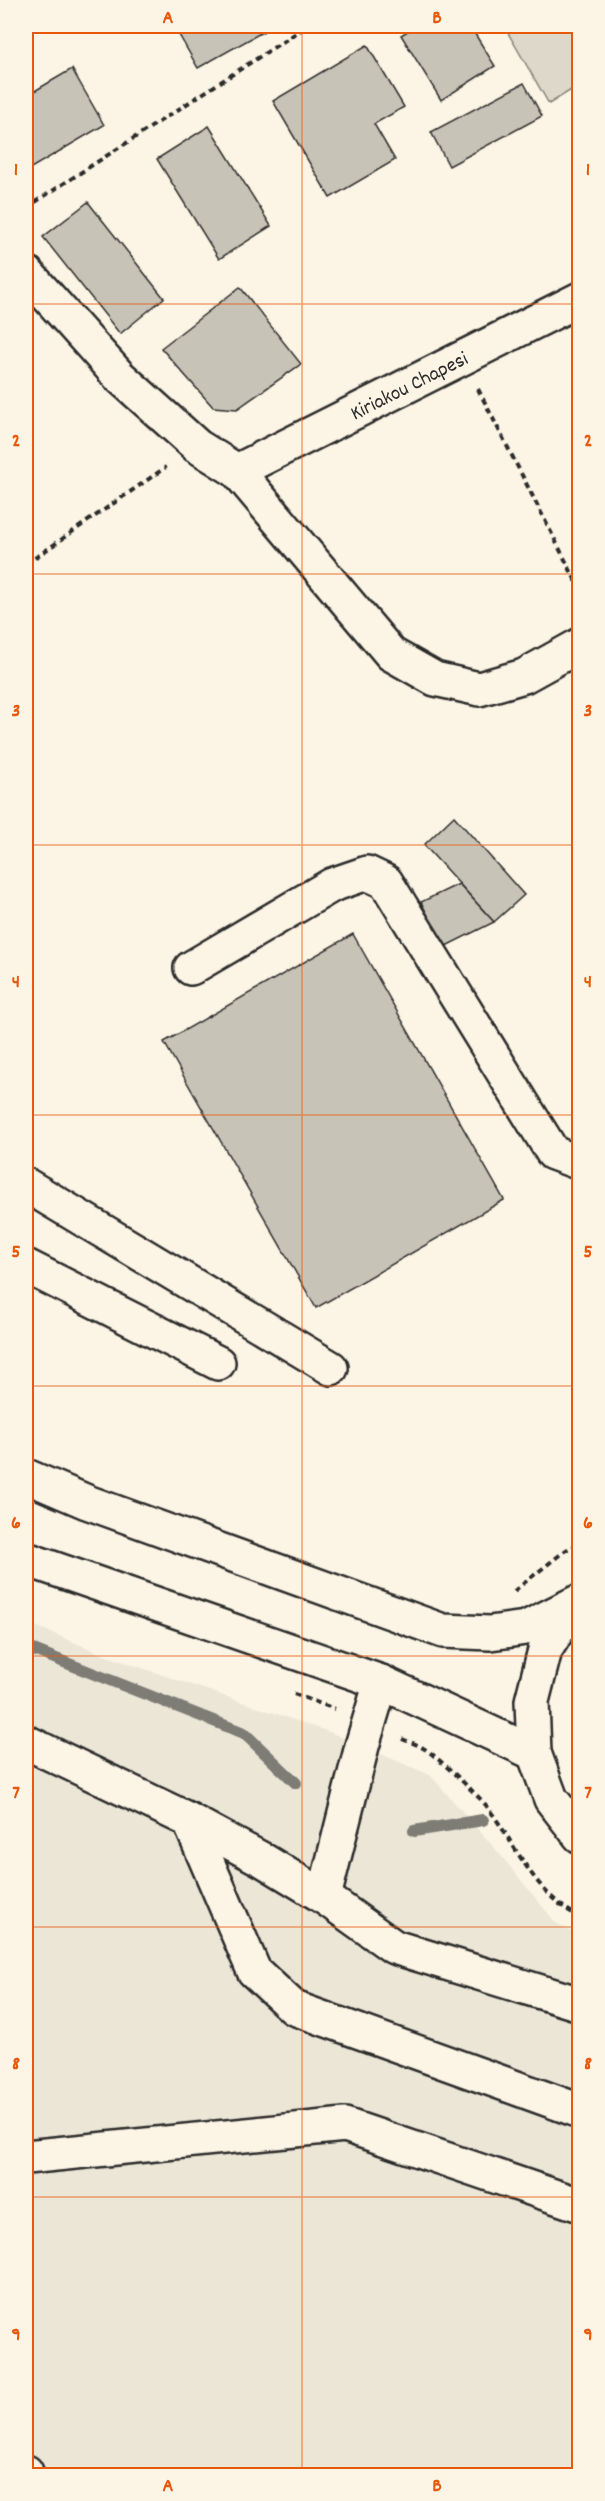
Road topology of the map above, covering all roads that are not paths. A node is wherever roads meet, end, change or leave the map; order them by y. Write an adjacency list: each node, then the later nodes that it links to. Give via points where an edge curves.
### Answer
1 (26, 272): 3 (street, via 119,376 197,446)
2 (579, 299): 3 (street, Kiriakou Chapesi)
3 (237, 471): 4 (street, via 391,654 435,679 479,689 524,676)
4 (579, 645)
5 (191, 968): 6 (street, via 332,885 367,873 386,882 553,1153)
6 (579, 1163)
7 (26, 1185): 10 (street)
8 (26, 1266): 9 (street)
9 (218, 1363)
10 (331, 1368)
11 (26, 1476): 13 (street, via 87,1502 443,1631 490,1633 526,1628)
12 (26, 1559): 14 (street)
13 (576, 1603): 16 (street, via 545,1650 531,1701)
14 (381, 1682): 16 (street); 19 (street)
15 (26, 1742): 17 (street)
16 (534, 1753): 18 (street, via 552,1799)
17 (189, 1820): 19 (street); 21 (street, via 254,1971 294,2008)
18 (579, 1836)
19 (324, 1897): 20 (street, via 394,1947)
20 (579, 2004)
21 (579, 2111)
22 (26, 2157): 23 (street, via 345,2126)
23 (579, 2205)

